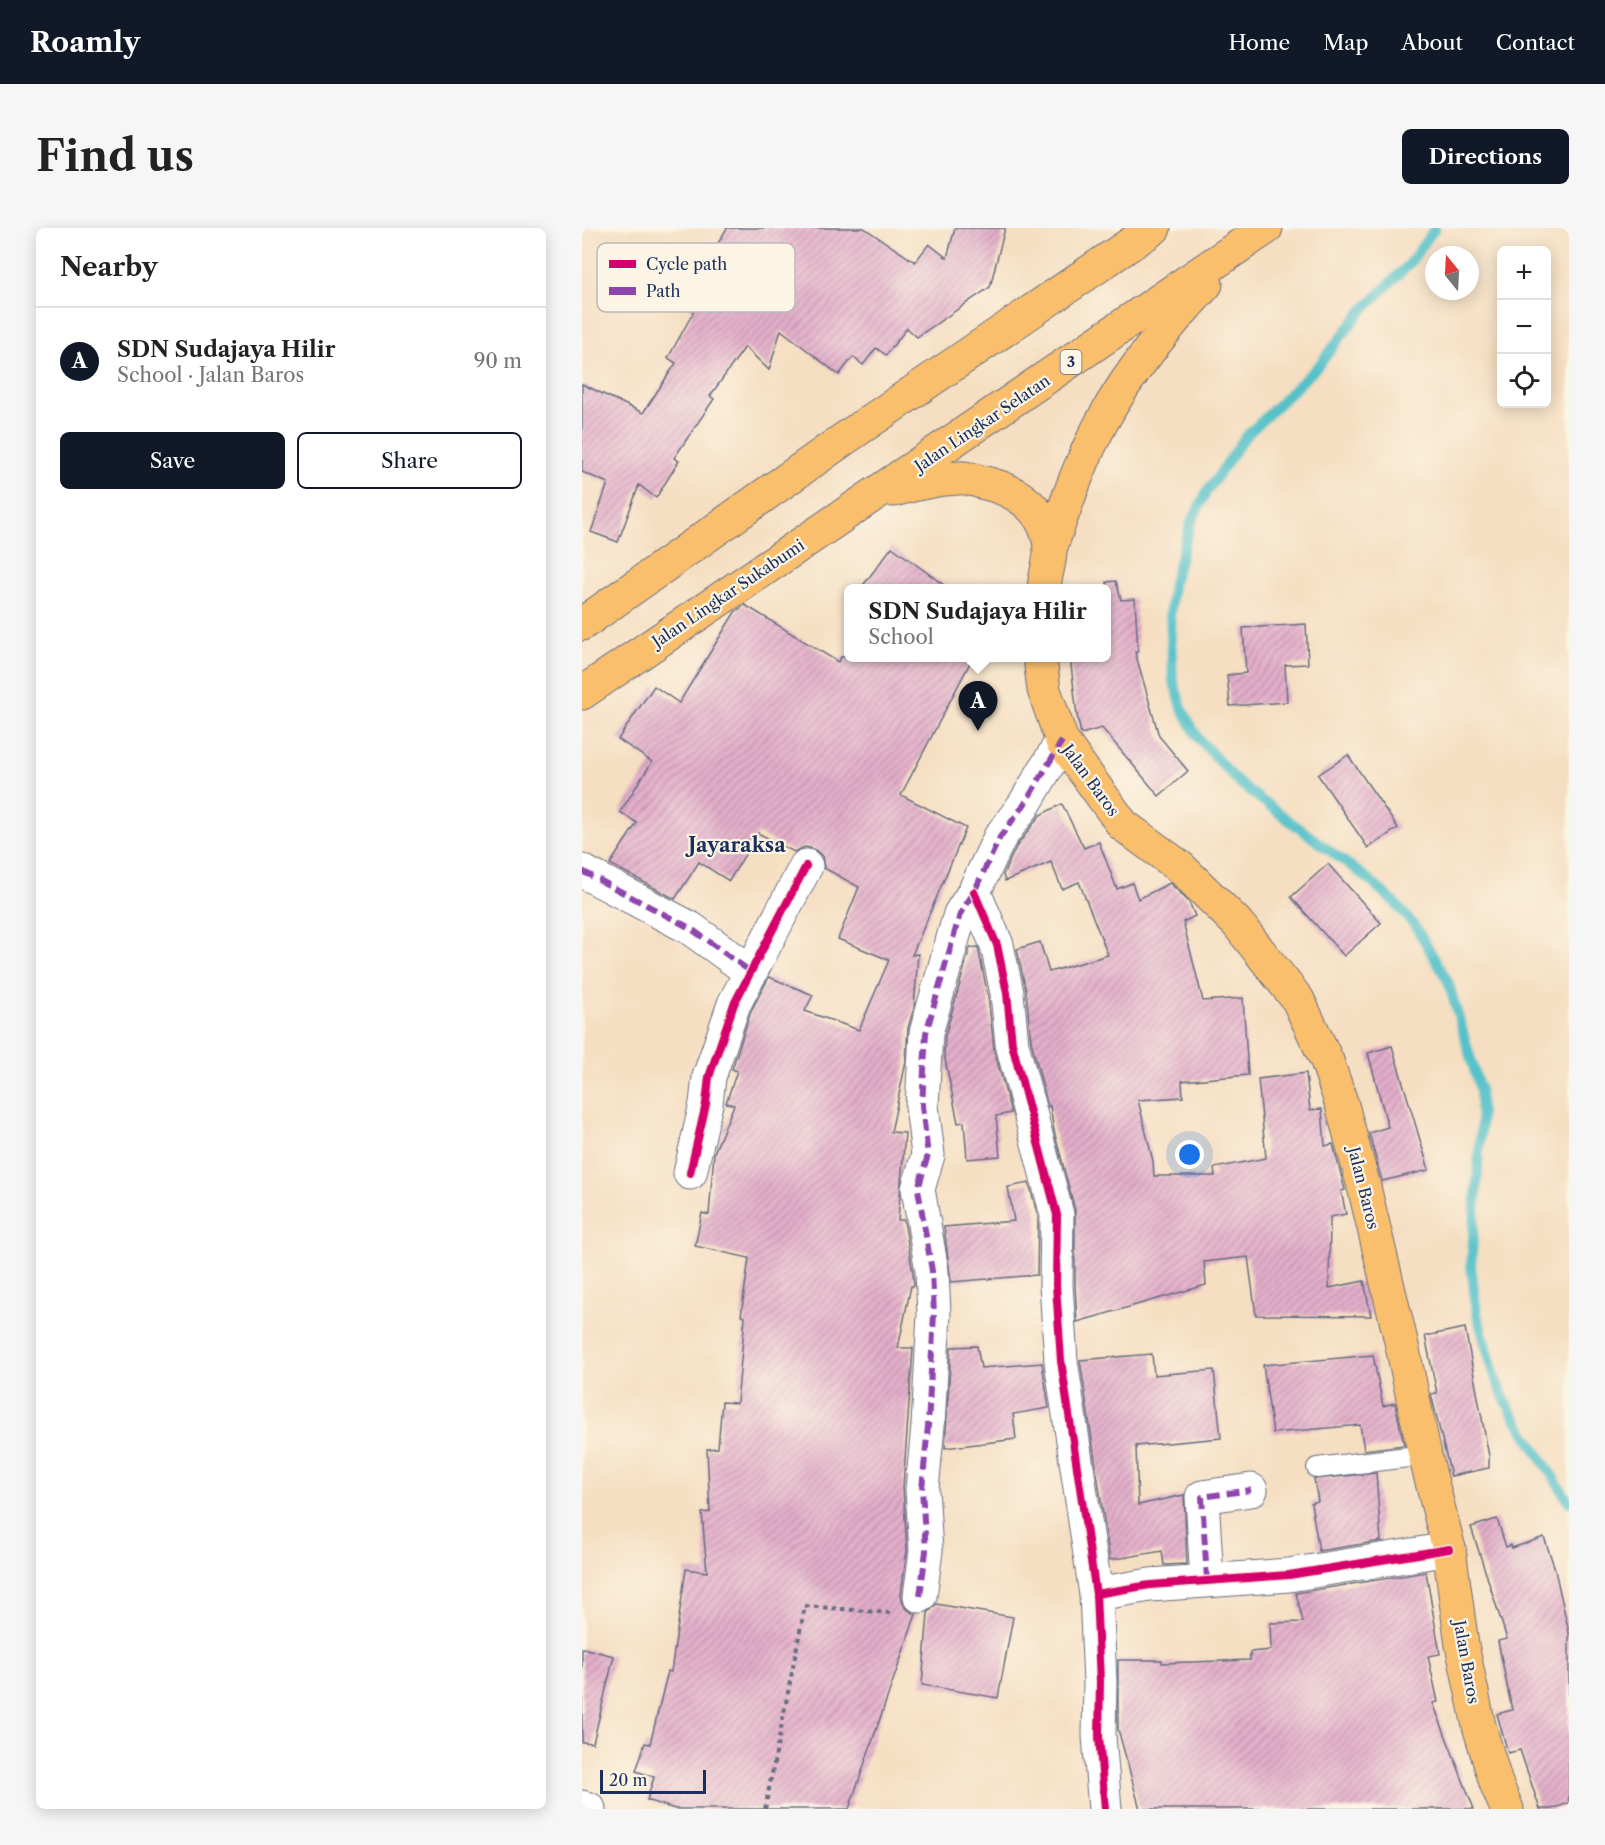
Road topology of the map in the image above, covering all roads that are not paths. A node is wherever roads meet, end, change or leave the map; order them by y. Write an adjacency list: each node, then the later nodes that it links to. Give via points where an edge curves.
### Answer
1 (1154, 228): 6 (main road)
2 (1254, 237): 3 (main road, Jalan Lingkar Selatan / 3); 4 (main road, via 1144,356 1103,420 1077,474)
3 (875, 495): 4 (main road, via 917,483 960,477 998,485 1037,511); 8 (main road, Jalan Lingkar Sukabumi / 3)
4 (1050, 549): 5 (main road)
5 (1045, 584)
6 (582, 624)
7 (1041, 662): 9 (main road, Jalan Baros, via 1044,690)
8 (582, 693)
9 (1062, 741): 12 (street, via 1000,837); 15 (main road, Jalan Baros, via 1123,825 1180,867 1237,924 1298,1000 1310,1023 1327,1061 1354,1149)
10 (806, 866): 13 (street)
11 (582, 871): 13 (street, via 690,928)
12 (974, 892): 20 (street, via 997,945 1012,1044 1057,1215 1061,1361); 21 (street, via 960,914 926,1032 922,1106 928,1155 918,1189 932,1271 934,1314 922,1489 926,1551)
13 (752, 972): 14 (street, via 734,1004 709,1077)
14 (690, 1173)
15 (1425, 1455): 16 (lane); 18 (main road, Jalan Baros)
16 (1317, 1468)
17 (1251, 1490): 19 (street, via 1202,1497)
18 (1449, 1549): 19 (street, via 1299,1574); 25 (main road, Jalan Baros, via 1462,1645 1479,1726)
19 (1207, 1580): 20 (street)
20 (1096, 1594): 24 (street)
21 (920, 1596)
22 (582, 1807): 23 (street)
23 (589, 1809)
24 (1105, 1809)
25 (1507, 1809)

